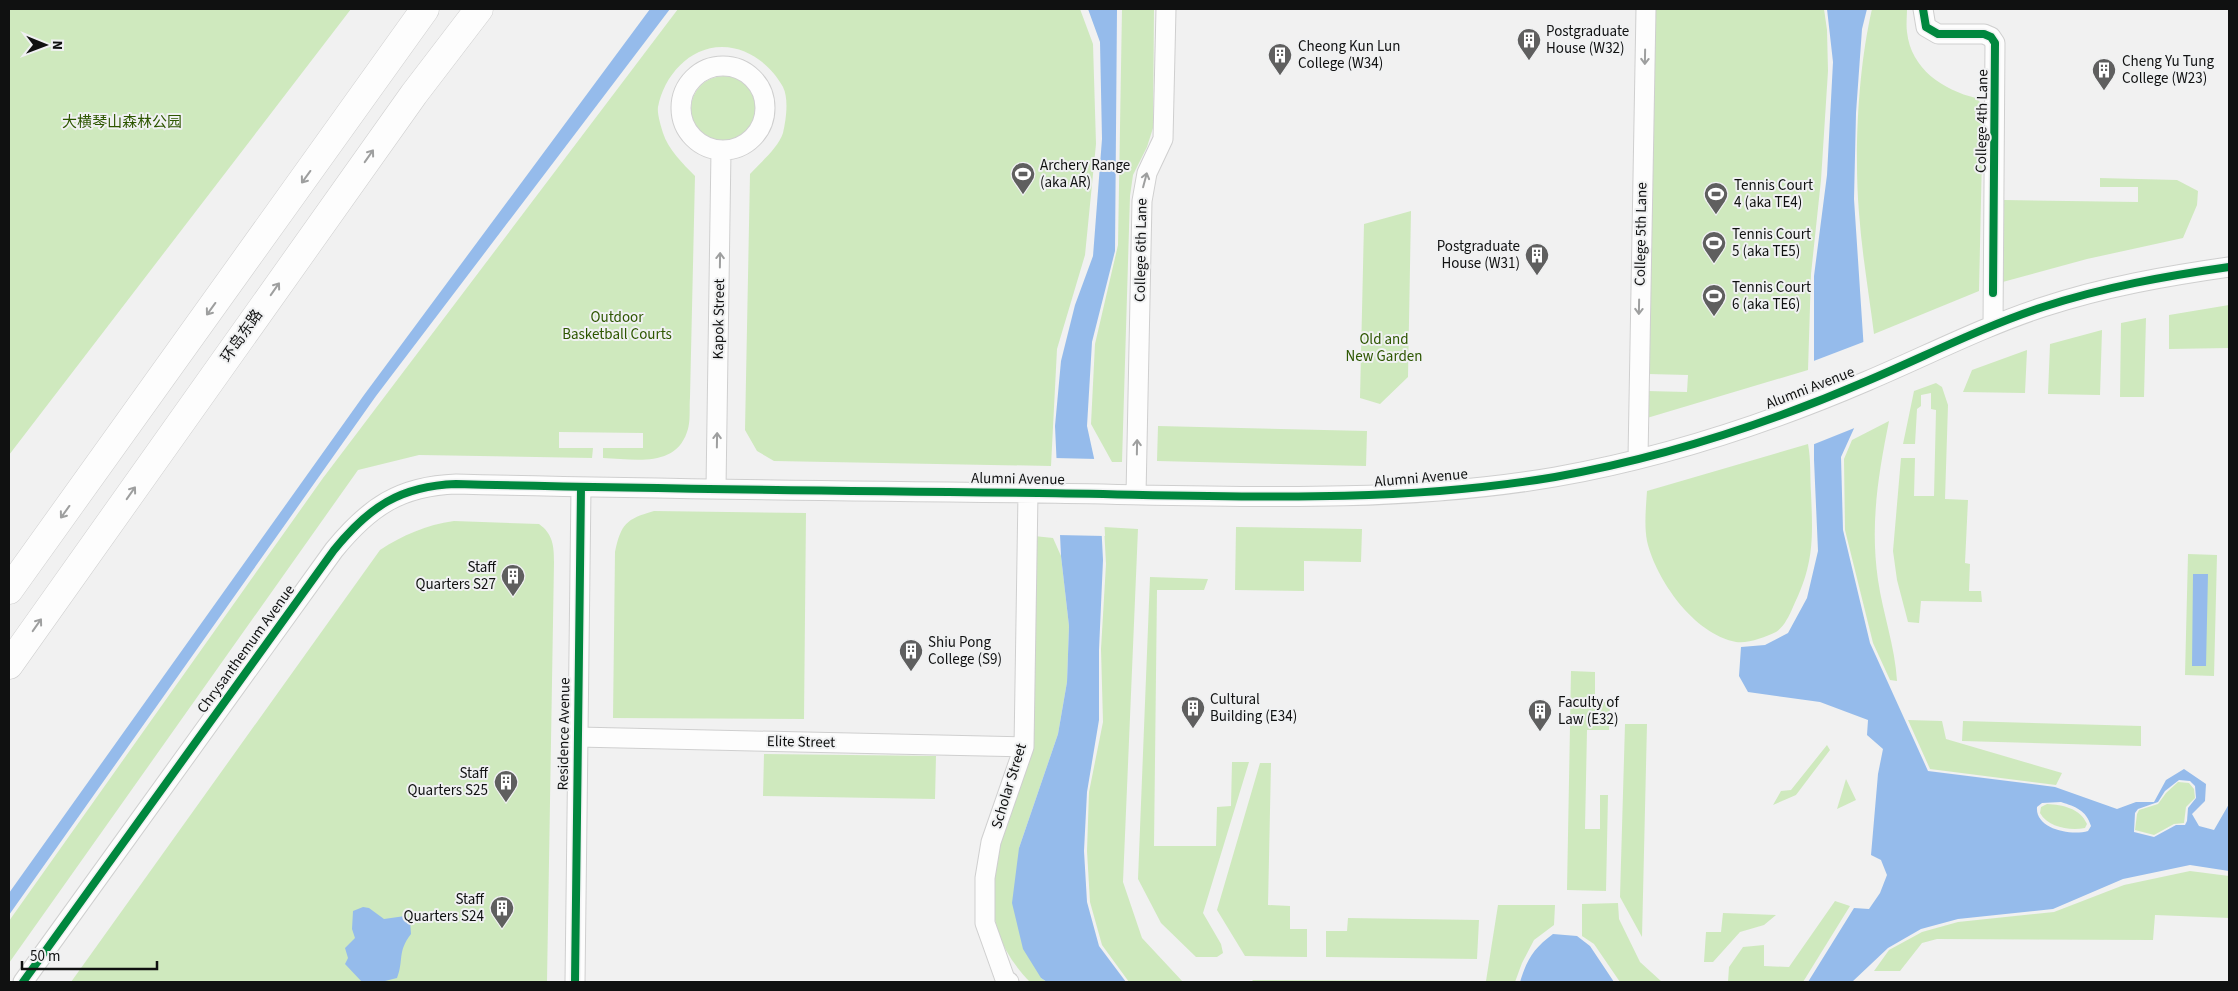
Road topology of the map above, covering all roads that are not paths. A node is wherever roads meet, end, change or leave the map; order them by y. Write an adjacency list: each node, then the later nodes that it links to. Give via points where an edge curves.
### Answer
1 (425, 9): 6 (main road)
2 (479, 9): 7 (main road, 环岛东路)
3 (1166, 9): 15 (street, College 6th Lane, one-way to 3, via 1142,201 1147,173 1164,134)
4 (1646, 9): 11 (street, College 5th Lane, one-way to 11)
5 (1923, 9): 10 (street, College 4th Lane, via 1926,28 1932,32 1984,34 1995,42)
6 (382, 70): 7 (main road, via 384,88 392,95 403,99); 16 (main road, one-way to 16)
7 (414, 94): 17 (main road, 环岛东路, one-way to 7)
8 (721, 150): 8 (street, via 710,149 689,134 683,123 681,104 686,86 694,76 705,69 730,66 742,70 756,82 765,112 762,124 750,140 734,149); 13 (street, Kapok Street, one-way to 8)
9 (2229, 267): 10 (street, Alumni Avenue, via 2104,290)
10 (1993, 325): 11 (street, Alumni Avenue, via 1866,382 1808,404 1737,430)
11 (1638, 458): 15 (street, Alumni Avenue, via 1555,477 1418,494)
12 (581, 487): 13 (street, Alumni Avenue); 18 (street, Residence Avenue); 20 (street, Chrysanthemum Avenue, via 436,485 396,496 362,518 334,550)
13 (716, 488): 14 (street, Alumni Avenue)
14 (1031, 493): 15 (street, Alumni Avenue); 19 (street, Scholar Street)
15 (1127, 495)
16 (9, 590)
17 (9, 665)
18 (578, 737): 19 (street, Elite Street); 21 (street, Residence Avenue)
19 (1024, 747): 22 (street, Scholar Street, via 991,842 985,878 985,923 1005,979)
20 (23, 982)
21 (575, 982)
22 (1009, 982)

